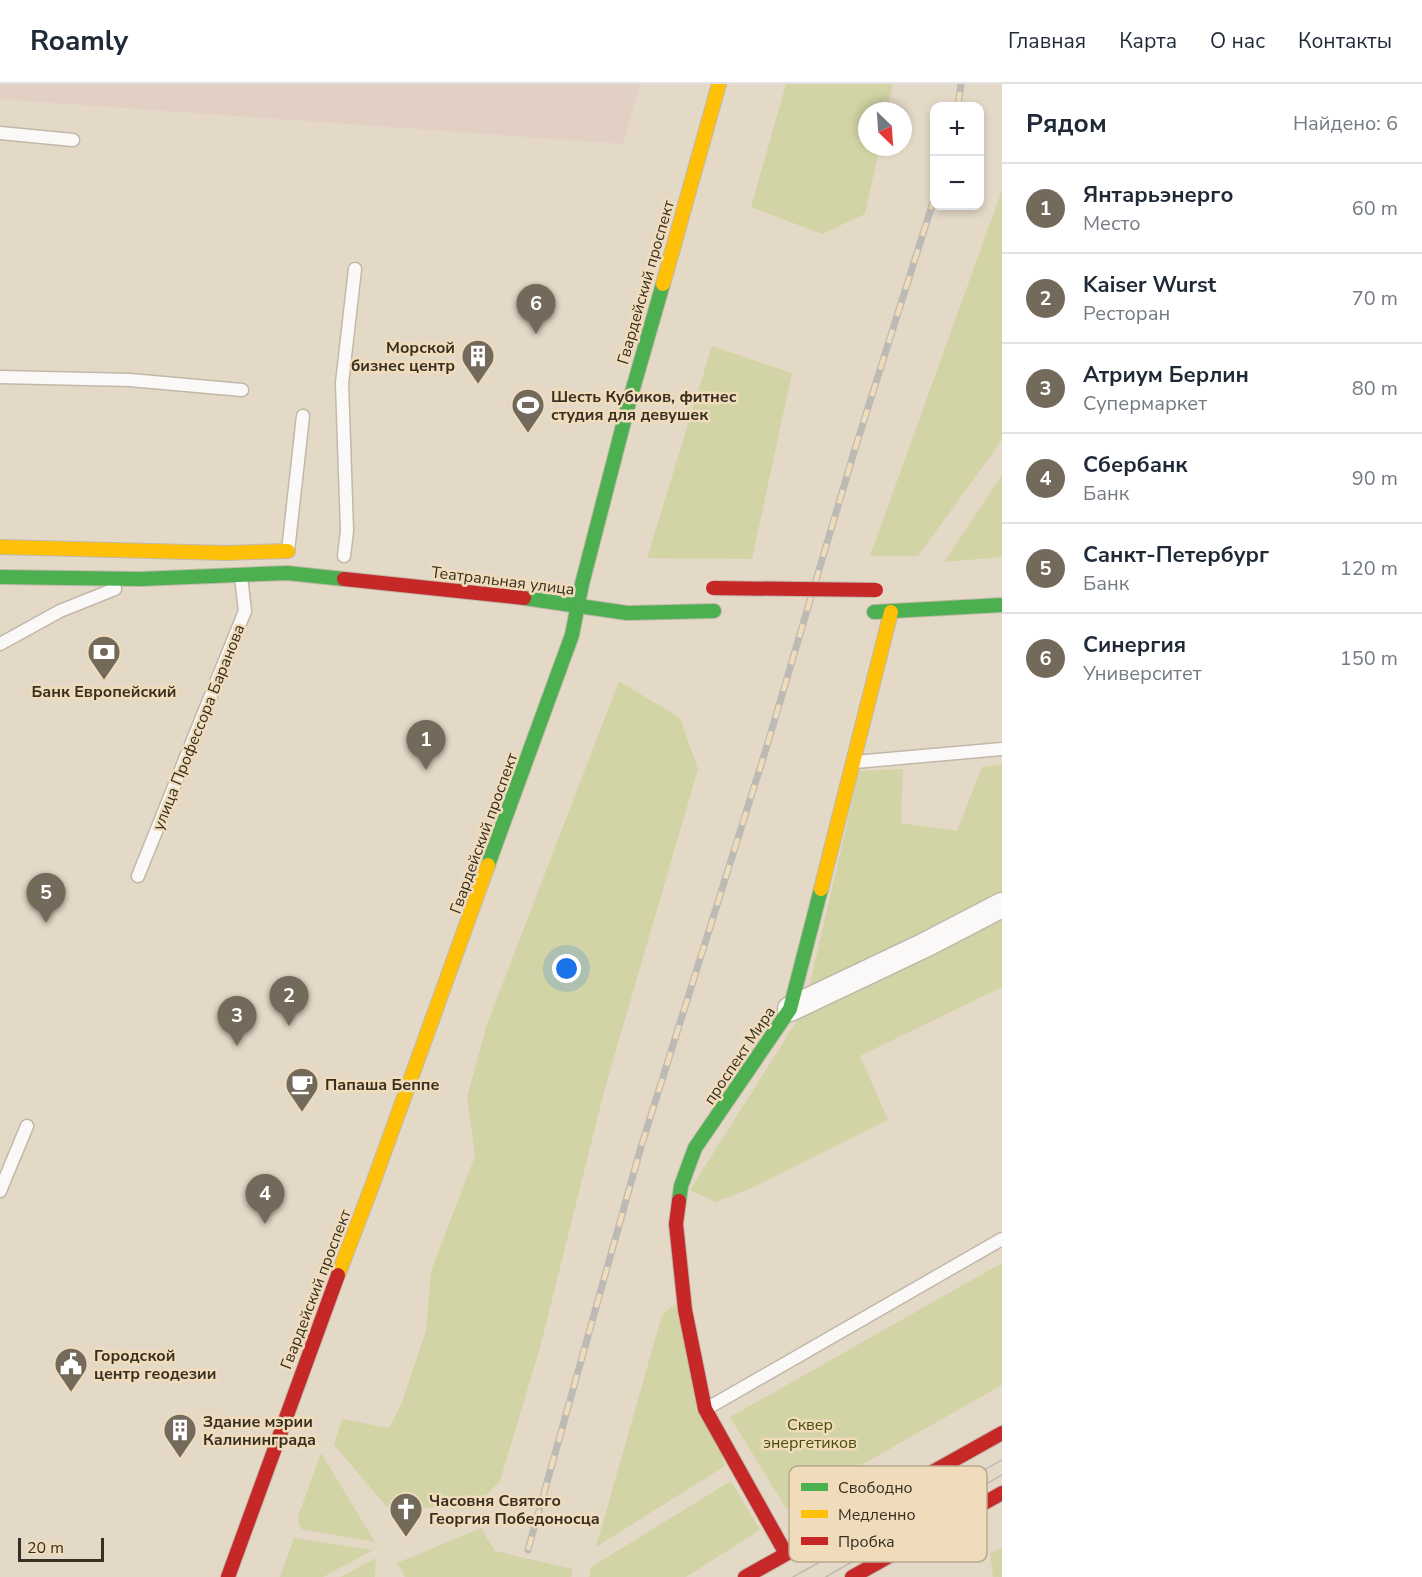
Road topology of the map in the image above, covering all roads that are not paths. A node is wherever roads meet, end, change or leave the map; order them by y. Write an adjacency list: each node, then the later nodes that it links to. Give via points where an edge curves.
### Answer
1 (719, 84): 16 (main road, Гвардейский проспект, via 628,406)
2 (0, 133): 3 (lane)
3 (73, 140)
4 (355, 269): 10 (lane, via 342,383 347,531)
5 (0, 377): 6 (lane, via 130,380)
6 (242, 390)
7 (303, 416): 9 (lane)
8 (0, 547): 9 (main road, via 227,554)
9 (293, 552)
10 (344, 556)
11 (241, 576): 13 (main road, Театральная улица); 16 (main road, Театральная улица, via 287,573); 24 (lane, улица Профессора Баранова, via 245,611)
12 (0, 577): 13 (main road, Театральная улица)
13 (140, 579): 21 (lane, via 60,611)
14 (707, 589): 15 (main road, bridge)
15 (882, 589)
16 (577, 605): 18 (main road, Театральная улица, via 627,613); 41 (main road, Гвардейский проспект, via 568,646)
17 (1002, 605): 20 (main road)
18 (719, 611)
19 (868, 612): 20 (main road)
20 (891, 612): 23 (main road, проспект Мира)
21 (0, 644)
22 (1002, 749): 23 (lane)
23 (853, 762): 26 (main road, проспект Мира)
24 (138, 876)
25 (1002, 905): 26 (street)
26 (790, 1010): 30 (main road, проспект Мира, via 695,1148 681,1186 676,1224 682,1291)
27 (27, 1126): 28 (lane)
28 (0, 1191)
29 (1002, 1239): 30 (lane)
30 (705, 1409): 36 (main road, проспект Мира)
31 (1002, 1433): 32 (main road)
32 (942, 1466)
33 (1002, 1493): 34 (main road)
34 (987, 1501)
35 (789, 1550): 36 (main road)
36 (785, 1552): 37 (main road, проспект Мира); 42 (main road)
37 (789, 1559)
38 (791, 1562): 40 (main road, проспект Мира)
39 (879, 1562): 43 (main road)
40 (794, 1567)
41 (228, 1577)
42 (745, 1577)
43 (852, 1577)

